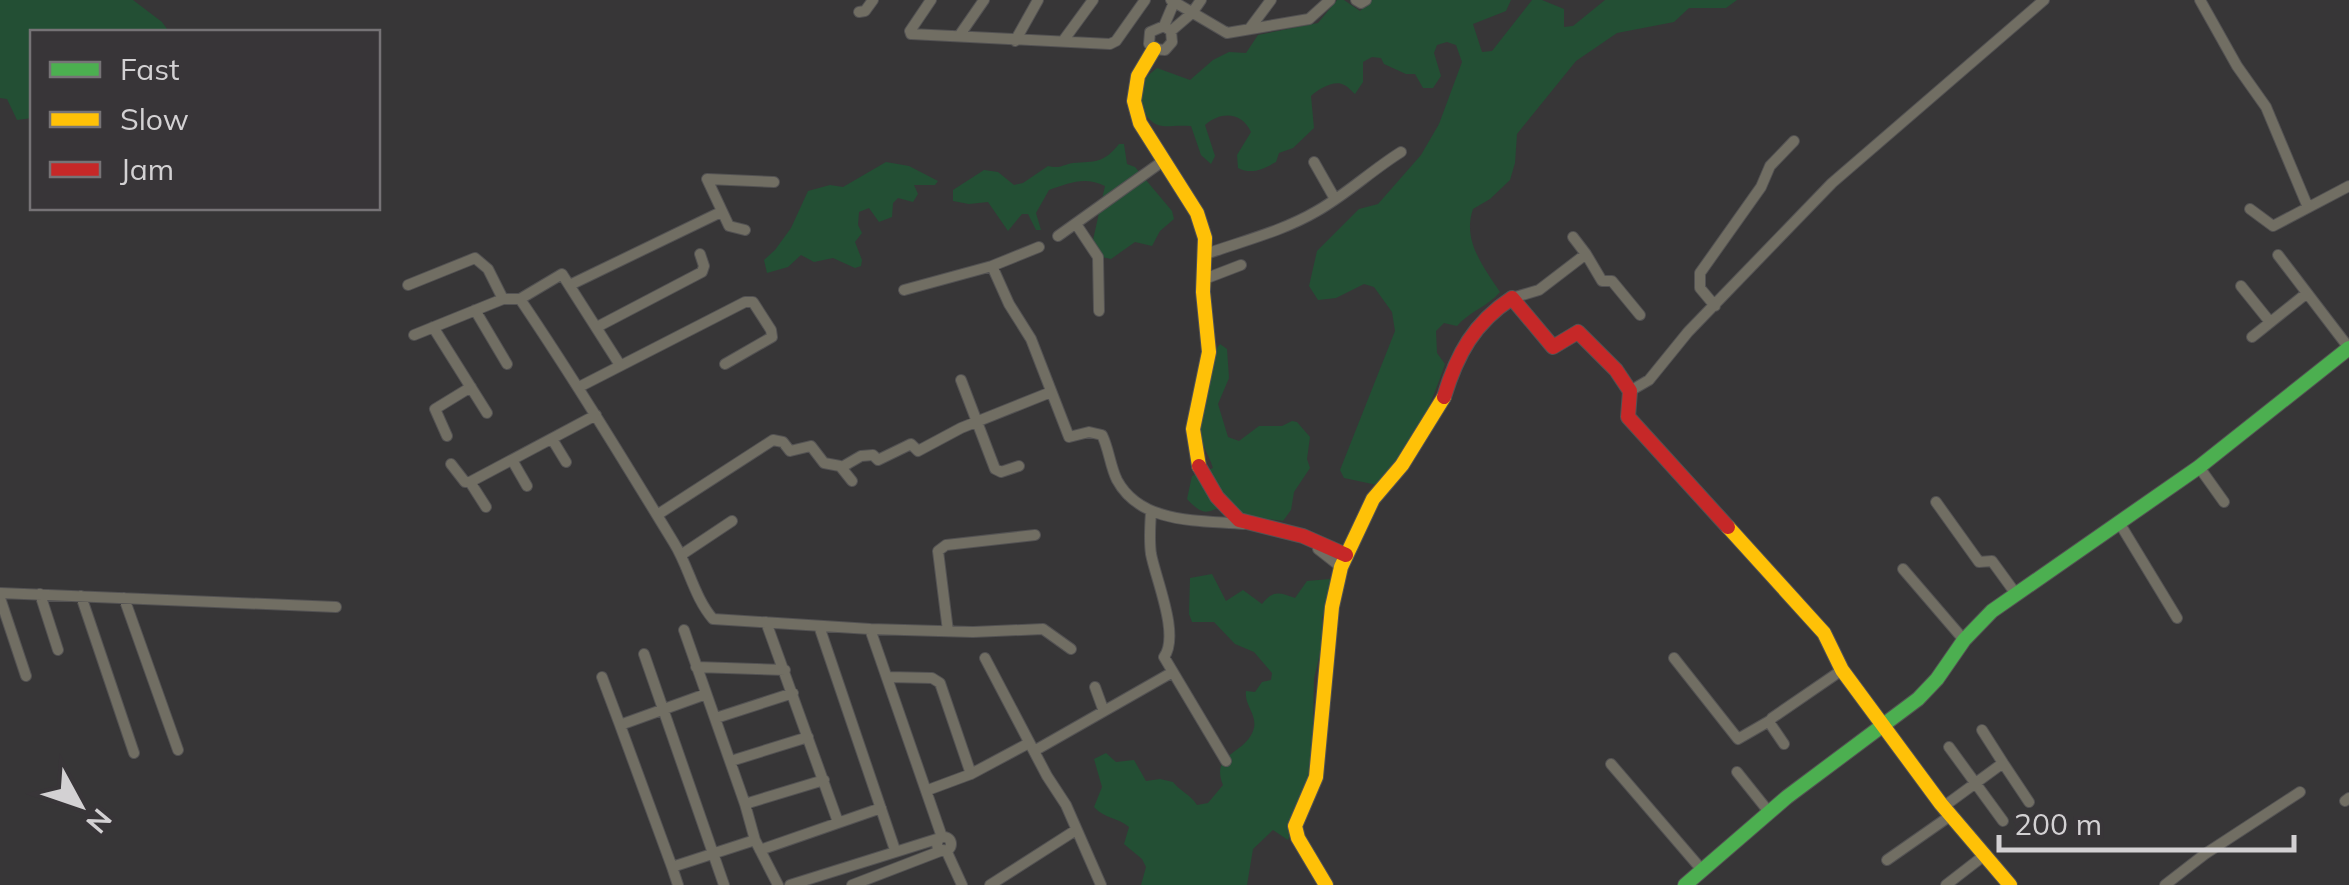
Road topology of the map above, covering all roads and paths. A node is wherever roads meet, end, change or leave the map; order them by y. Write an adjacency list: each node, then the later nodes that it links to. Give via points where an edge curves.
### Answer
1 (862, 0): 2 (street, via 862,12)
2 (873, 0)
3 (931, 0): 19 (street, via 910,32)
4 (984, 0): 19 (street)
5 (1038, 0): 20 (street)
6 (1092, 0): 21 (street)
7 (1145, 0): 21 (street, via 1113,43)
8 (1173, 0): 16 (street); 18 (street)
9 (1201, 0): 16 (street)
10 (1271, 0): 17 (street)
11 (1330, 0): 17 (street, via 1309,19)
12 (1356, 0): 13 (street)
13 (1366, 0)
14 (2044, 0): 53 (street, via 1832,183)
15 (2200, 0): 30 (street, via 2266,107)
16 (1192, 13): 17 (street, via 1227,33); 18 (street)
17 (1250, 28)
18 (1167, 29): 22 (street, via 1170,46); 22 (street, via 1150,32)
19 (959, 36): 20 (street)
20 (1015, 41): 21 (street)
21 (1064, 41)
22 (1154, 49): 25 (street, via 1132,88 1144,134)
23 (1794, 141): 53 (street, via 1770,166 1700,273 1700,288)
24 (1401, 152): 29 (street)
25 (1163, 160): 33 (street); 39 (street, via 1201,220)
26 (1314, 162): 29 (street)
27 (774, 182): 32 (street, via 708,178)
28 (2349, 186): 30 (street)
29 (1334, 199): 39 (street, via 1297,222)
30 (2307, 205): 31 (street, via 2272,226)
31 (2250, 209)
32 (722, 212): 34 (street, via 732,228); 45 (street)
33 (1076, 224): 35 (street); 55 (street, via 1098,257)
34 (745, 230)
35 (1058, 236)
36 (1573, 237): 40 (street)
37 (1040, 247): 43 (street)
38 (700, 254): 58 (street, via 702,272)
39 (1206, 254): 44 (street)
40 (1586, 254): 50 (street, via 1538,290); 56 (street, via 1602,281 1612,281)
41 (2278, 255): 49 (street)
42 (1241, 265): 44 (street)
43 (992, 266): 48 (street); 70 (street)
44 (1202, 280): 91 (street, via 1209,351 1192,419 1195,452 1204,476)
45 (572, 284): 52 (street, via 562,274); 58 (street)
46 (408, 285): 51 (street, via 475,258)
47 (2240, 286): 57 (street)
48 (904, 290)
49 (2306, 293): 57 (street); 62 (street)
50 (1512, 298): 69 (street, via 1553,348 1578,332); 94 (street, via 1474,328 1441,406)
51 (503, 299): 52 (street); 54 (street)
52 (520, 299): 68 (street)
53 (1715, 306): 69 (street, via 1649,380)
54 (475, 310): 59 (street); 63 (street)
55 (1099, 311)
56 (1640, 316)
57 (2270, 322): 61 (street)
58 (597, 326): 65 (street)
59 (433, 327): 60 (street); 67 (street)
60 (414, 335)
61 (2252, 336)
62 (2349, 348): 80 (street)
63 (507, 364)
64 (725, 364): 65 (street, via 772,337 753,302)
65 (620, 365): 68 (street)
66 (962, 380): 73 (street)
67 (471, 388): 71 (street); 74 (street, via 435,409)
68 (579, 388): 72 (street)
69 (1630, 391): 117 (street, via 1628,417 1824,633)
70 (1051, 392): 73 (street); 88 (street, via 1069,438 1102,435 1116,478)
71 (487, 414)
72 (596, 415): 75 (street); 89 (street)
73 (979, 422): 79 (street, via 997,471); 81 (street, via 918,451 911,444 878,460 861,456)
74 (447, 436)
75 (552, 438): 76 (street); 77 (street)
76 (512, 460): 83 (street); 84 (street)
77 (566, 462)
78 (451, 464): 83 (street)
79 (1019, 466)
80 (2199, 467): 86 (street); 92 (street)
81 (842, 468): 82 (street); 89 (street, via 824,463 811,446 790,451 773,440)
82 (852, 481)
83 (470, 482): 87 (street)
84 (527, 486)
85 (1936, 502): 98 (street, via 1980,562 1992,561)
86 (2224, 502)
87 (486, 508)
88 (1151, 512): 91 (street); 118 (street, via 1150,549)
89 (657, 515): 95 (street)
90 (732, 521): 95 (street)
91 (1247, 524): 94 (street, via 1304,536)
92 (2120, 524): 98 (street); 103 (street)
93 (1034, 535): 108 (street, via 938,550)
94 (1332, 554): 174 (street, via 1316,777 1296,826)
95 (681, 555): 104 (street, via 713,619)
96 (1903, 569): 109 (street)
97 (40, 594): 99 (street); 100 (street); 111 (street)
98 (2016, 594): 109 (street)
99 (0, 595): 119 (street)
100 (81, 596): 101 (street); 137 (street)
101 (124, 598): 102 (street); 136 (street)
102 (336, 607)
103 (2177, 618)
104 (766, 622): 105 (street); 116 (street)
105 (819, 626): 106 (street); 150 (street)
106 (870, 629): 108 (street); 121 (street)
107 (684, 630): 115 (street)
108 (948, 631): 110 (street, via 1042,629)
109 (1964, 640): 130 (street, via 1937,678)
110 (1071, 649)
111 (58, 650)
112 (644, 654): 125 (street)
113 (986, 658): 134 (street)
114 (1674, 658): 128 (street, via 1738,739)
115 (696, 667): 116 (street); 123 (street)
116 (785, 670): 124 (street)
117 (1842, 670): 128 (street); 130 (street)
118 (1171, 672): 126 (street); 138 (street)
119 (26, 676)
120 (602, 677): 129 (street)
121 (888, 677): 143 (street, via 940,683); 146 (street)
122 (1095, 688): 126 (street)
123 (706, 694): 125 (street); 127 (street)
124 (794, 694): 127 (street); 132 (street)
125 (664, 708): 129 (street); 160 (street)
126 (1103, 709): 134 (street)
127 (716, 718): 139 (street)
128 (1770, 720): 133 (street)
129 (620, 725): 163 (street)
130 (1885, 725): 151 (street); 152 (street)
131 (1982, 730): 141 (street)
132 (808, 736): 139 (street); 144 (street)
133 (1784, 744)
134 (1032, 747): 143 (street); 155 (street)
135 (1949, 747): 145 (street)
136 (178, 750)
137 (134, 754)
138 (1226, 761)
139 (731, 762): 149 (street)
140 (1611, 764): 164 (street)
141 (2003, 764): 145 (street); 148 (street)
142 (1736, 772): 151 (street)
143 (971, 774): 146 (street)
144 (824, 780): 149 (street); 153 (street)
145 (1976, 783): 152 (street); 154 (street)
146 (928, 790): 156 (street)
147 (2300, 792): 165 (street)
148 (2029, 802)
149 (746, 804): 157 (street)
150 (881, 808): 153 (street); 158 (street)
151 (1770, 812): 164 (street)
152 (1947, 812): 161 (street); 162 (street)
153 (838, 822): 157 (street)
154 (2002, 822)
155 (1076, 830): 172 (street); 173 (street)
156 (941, 838): 158 (street); 159 (street, via 951,842)
157 (757, 845): 160 (street); 168 (street)
158 (895, 850): 169 (street)
159 (944, 850): 170 (street); 171 (street)
160 (713, 854): 163 (street); 167 (street)
161 (1986, 854): 176 (street); 177 (street)
162 (1887, 860)
163 (672, 867): 166 (street)
164 (1702, 870): 175 (street)
165 (2178, 881): 178 (street)
166 (678, 885)
167 (724, 885)
168 (778, 885)
169 (790, 885)
170 (852, 885)
171 (962, 885)
172 (990, 885)
173 (1101, 885)
174 (1326, 885)
175 (1685, 885)
176 (1946, 885)
177 (2010, 885)
178 (2165, 885)

